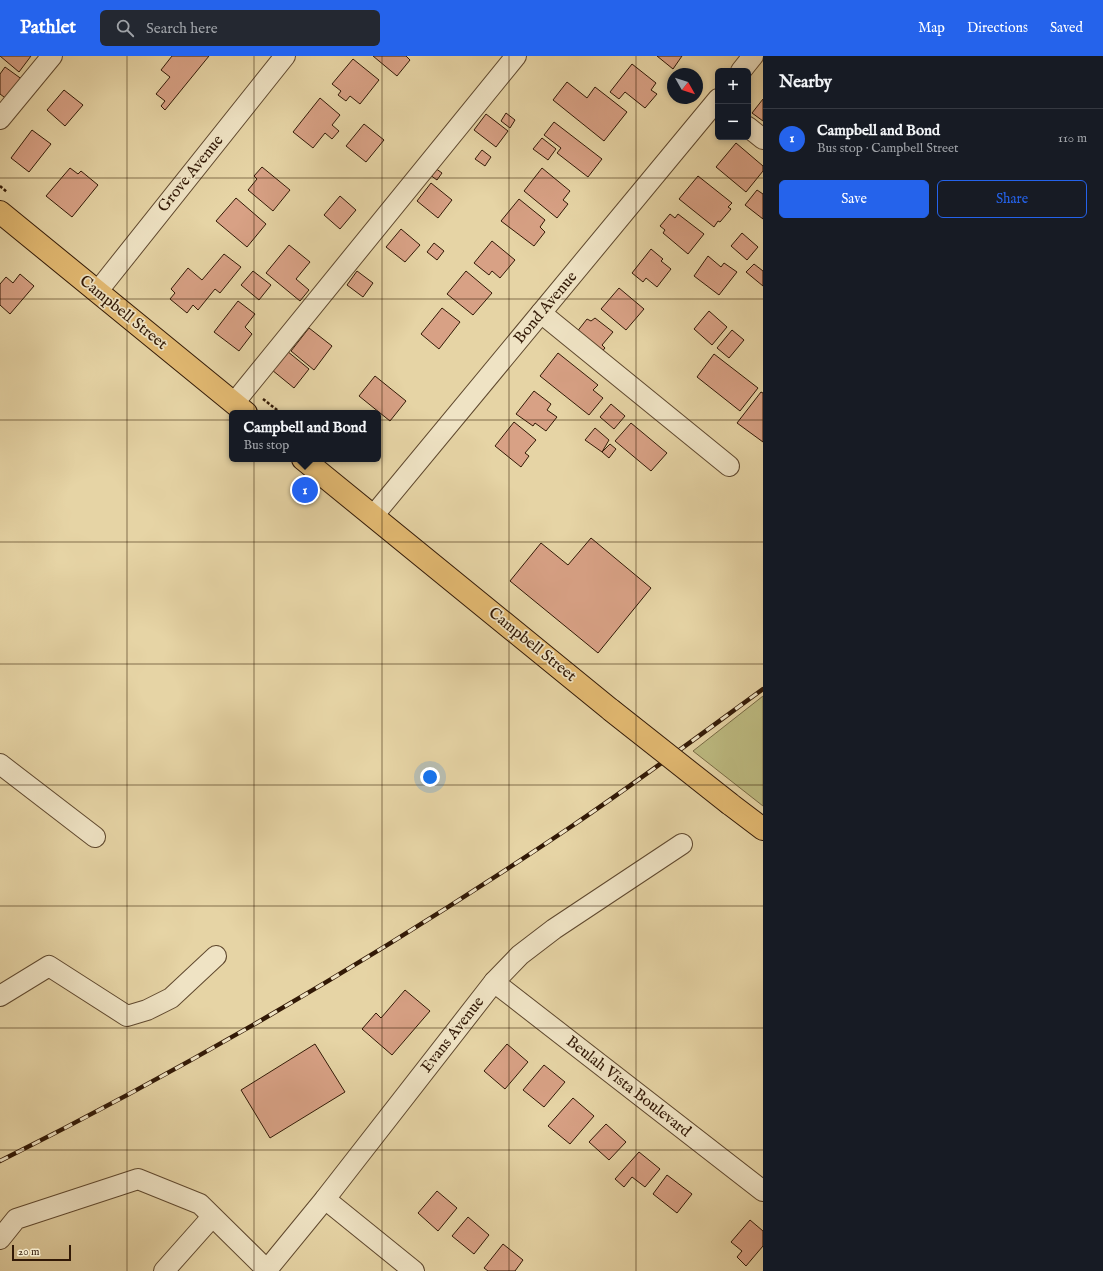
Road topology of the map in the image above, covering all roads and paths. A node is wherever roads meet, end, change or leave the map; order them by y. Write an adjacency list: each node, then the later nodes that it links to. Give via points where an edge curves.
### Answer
1 (52, 56): 7 (street)
2 (285, 56): 11 (street, Grove Avenue)
3 (516, 56): 13 (street)
4 (753, 56): 5 (street)
5 (743, 68)
6 (715, 103): 12 (street, Bond Avenue)
7 (0, 119)
8 (751, 129): 9 (street)
9 (763, 139)
10 (0, 212): 11 (main road, Campbell Street)
11 (97, 292): 13 (main road, Campbell Street)
12 (541, 313): 15 (street); 16 (street, Bond Avenue)
13 (240, 408)
14 (307, 462): 16 (main road, Campbell Street)
15 (729, 466)
16 (373, 516): 18 (main road, Campbell Street, bridge)
17 (0, 764): 19 (street)
18 (763, 830)
19 (95, 837)
20 (682, 844): 22 (street, Evans Avenue, via 554,929 520,955)
21 (216, 956): 23 (street, via 171,998 147,1010 127,1016 49,966)
22 (494, 982): 24 (street, Beulah Vista Boulevard); 25 (street, Evans Avenue)
23 (0, 996)
24 (763, 1191)
25 (325, 1199): 29 (street, Evans Avenue); 30 (street)
26 (212, 1217): 27 (street, via 200,1204 138,1179 16,1219); 28 (street); 29 (street)
27 (0, 1240)
28 (164, 1271)
29 (267, 1271)
30 (414, 1271)

